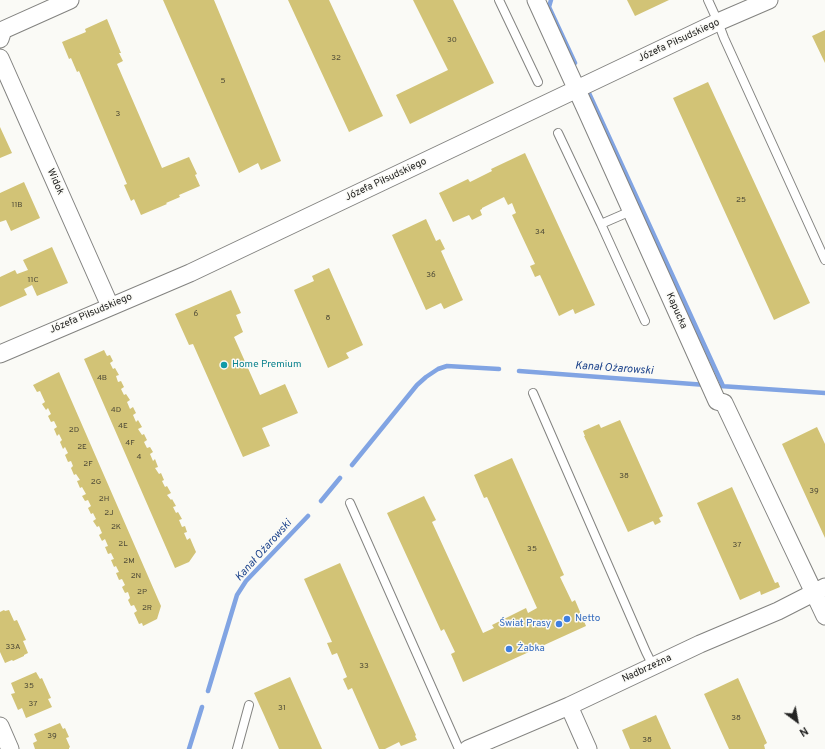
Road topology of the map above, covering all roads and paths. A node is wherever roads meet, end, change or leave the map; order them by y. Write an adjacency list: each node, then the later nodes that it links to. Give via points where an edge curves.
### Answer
1 (70, 0): 7 (street, via 3,30)
2 (499, 0): 9 (lane)
3 (536, 0): 10 (street, Kapucka)
4 (708, 0): 6 (lane)
5 (769, 0): 6 (street, Józefa Piłsudskiego)
6 (718, 22): 10 (street, Józefa Piłsudskiego); 14 (lane)
7 (0, 39)
8 (0, 58): 15 (street, Widok)
9 (538, 82)
10 (577, 89): 12 (street, Kapucka); 15 (street, Józefa Piłsudskiego, via 190,273)
11 (558, 133): 13 (lane)
12 (632, 211): 13 (lane); 20 (street, Kapucka, via 717,400 724,403)
13 (601, 224): 16 (lane)
14 (825, 260)
15 (110, 306): 17 (street, Józefa Piłsudskiego)
16 (645, 321)
17 (1, 352)
18 (533, 393): 22 (lane)
19 (350, 503): 28 (lane)
20 (820, 590): 21 (street, Kapucka); 22 (street, Nadbrzeżna)
21 (825, 616)
22 (653, 666): 24 (street, Nadbrzeżna)
23 (249, 705): 27 (lane)
24 (569, 706): 29 (street, Nadbrzeżna); 30 (street)
25 (0, 726): 26 (street)
26 (10, 749)
27 (237, 749)
28 (459, 749)
29 (468, 749)
30 (588, 749)

